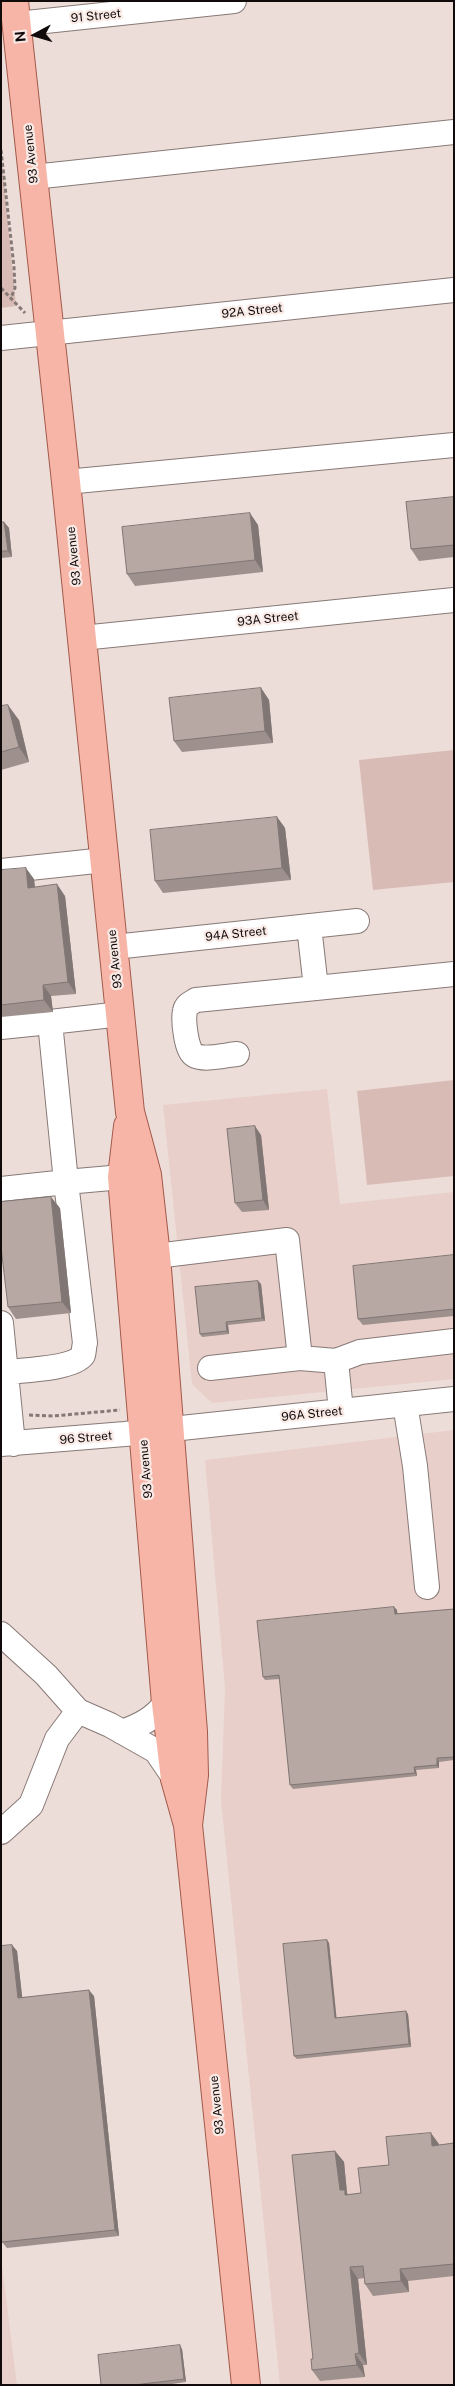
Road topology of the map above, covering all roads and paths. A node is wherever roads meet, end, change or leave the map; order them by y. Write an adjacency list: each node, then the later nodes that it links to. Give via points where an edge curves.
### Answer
1 (234, 1): 2 (street, 91 Street)
2 (16, 13): 5 (main road, 93 Avenue)
3 (454, 132): 5 (street)
4 (1, 150): 8 (path, via 14,267 15,288)
5 (33, 177): 10 (main road, 93 Avenue)
6 (1, 288): 8 (path)
7 (454, 290): 10 (street, 92A Street)
8 (11, 298): 9 (path)
9 (25, 313)
10 (50, 332): 11 (street, 92A Street); 13 (main road, 93 Avenue)
11 (1, 338)
12 (454, 445): 13 (street)
13 (66, 482): 15 (main road, 93 Avenue)
14 (454, 600): 15 (street, 93A Street)
15 (82, 638): 16 (main road, 93 Avenue)
16 (105, 860): 17 (street); 20 (main road, 93 Avenue)
17 (1, 871)
18 (357, 921): 19 (street, 94A Street)
19 (309, 926): 20 (street, 94A Street); 22 (street)
20 (114, 947): 23 (main road, 93 Avenue)
21 (454, 974): 22 (street)
22 (316, 988): 26 (street, via 196,1000 189,1004 185,1010 190,1052 195,1057)
23 (121, 1014): 24 (street); 27 (main road, 93 Avenue)
24 (50, 1022): 25 (street); 29 (street)
25 (1, 1027)
26 (236, 1054)
27 (130, 1112): 28 (main road, 93 Avenue); 31 (main road, 93 Avenue, via 147,1175)
28 (122, 1177): 29 (street); 44 (main road, 93 Avenue)
29 (66, 1182): 30 (street); 34 (street, via 85,1343 83,1354 74,1362 60,1366)
30 (1, 1188)
31 (156, 1256): 35 (street, via 287,1240); 43 (main road, 93 Avenue)
32 (1, 1323): 34 (street)
33 (454, 1341): 36 (street, via 360,1352)
34 (4, 1358): 42 (street)
35 (300, 1358): 36 (street); 37 (street)
36 (336, 1361): 41 (street)
37 (210, 1368)
38 (454, 1399): 39 (street, 96A Street)
39 (405, 1404): 41 (street, 96A Street); 46 (street, via 415,1466)
40 (124, 1409): 42 (path, via 52,1416)
41 (341, 1411): 43 (street, 96A Street)
42 (10, 1415): 45 (street)
43 (171, 1428): 44 (street, 96 Street); 52 (main road, 93 Avenue, via 193,1732 194,1775)
44 (143, 1432): 45 (street, 96 Street); 48 (main road, 93 Avenue)
45 (7, 1444)
46 (427, 1587)
47 (1, 1634): 49 (street, via 46,1675)
48 (166, 1703): 50 (street, via 156,1716); 51 (main road, 93 Avenue)
49 (78, 1711): 50 (street); 53 (street, via 57,1738 31,1805)
50 (122, 1732): 51 (street, via 156,1752)
51 (175, 1779): 52 (main road, 93 Avenue)
52 (188, 1825): 54 (main road, 93 Avenue)
53 (1, 1832)
54 (246, 2385)

